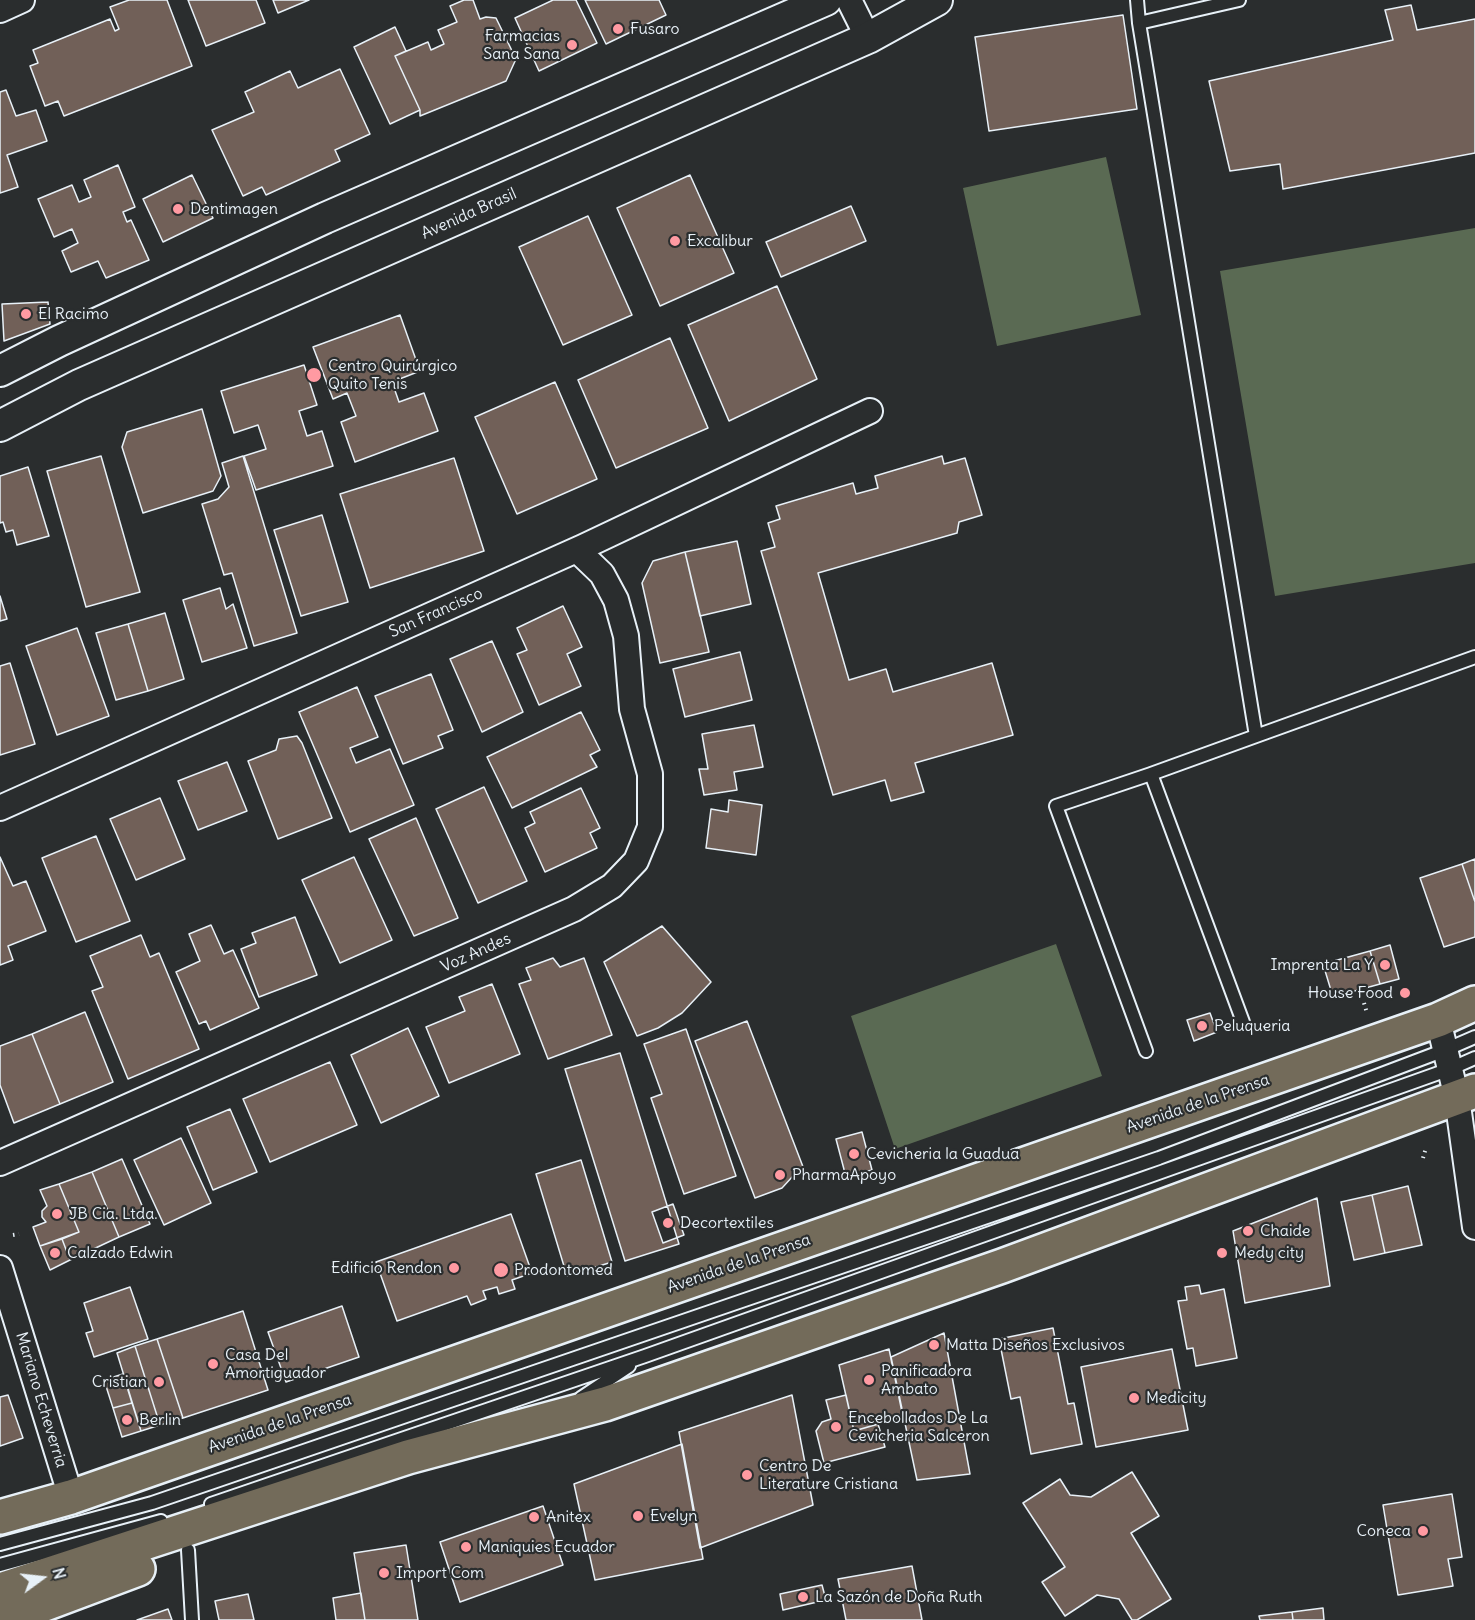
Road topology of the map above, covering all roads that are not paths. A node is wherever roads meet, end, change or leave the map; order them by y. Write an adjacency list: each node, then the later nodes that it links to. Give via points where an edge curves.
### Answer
1 (22, 0): 7 (street)
2 (826, 0): 10 (street, via 325,218)
3 (849, 0): 9 (street)
4 (937, 0): 9 (street, Avenida Brasil)
5 (1137, 0): 8 (lane)
6 (1239, 0): 8 (lane)
7 (0, 10)
8 (1139, 23): 15 (lane)
9 (868, 38): 12 (street, Avenida Brasil, via 79,385)
10 (0, 371)
11 (870, 411): 13 (street, San Francisco)
12 (0, 426)
13 (576, 550): 17 (street, San Francisco); 24 (street, Voz Andes, via 602,574 616,600 626,636 632,709 650,774 650,827 636,861 612,886 574,909)
14 (1475, 657): 15 (lane)
15 (1256, 735): 16 (lane)
16 (1151, 774): 19 (lane); 21 (lane, via 1056,806)
17 (0, 808)
18 (1475, 1003): 23 (main road, Avenida de la Prensa)
19 (1243, 1022)
20 (1475, 1036): 23 (lane)
21 (1146, 1052)
22 (1475, 1058): 23 (lane)
23 (1453, 1066): 25 (street); 27 (lane); 28 (main road, Avenida de la Prensa, via 1002,1266); 29 (main road, Avenida de la Prensa); 33 (lane, via 1159,1158 174,1496)
24 (0, 1163)
25 (1475, 1227)
26 (0, 1268): 29 (street, Mariano Echeverria)
27 (645, 1356): 28 (lane); 30 (lane)
28 (546, 1421): 34 (main road, Avenida de la Prensa); 36 (main road, Avenida de la Prensa, via 408,1457)
29 (71, 1497): 32 (main road, Avenida de la Prensa)
30 (198, 1509)
31 (175, 1516): 35 (lane)
32 (0, 1517)
33 (0, 1544)
34 (188, 1550): 36 (main road, Avenida de la Prensa); 37 (lane)
35 (0, 1565)
36 (11, 1611)
37 (192, 1620)

